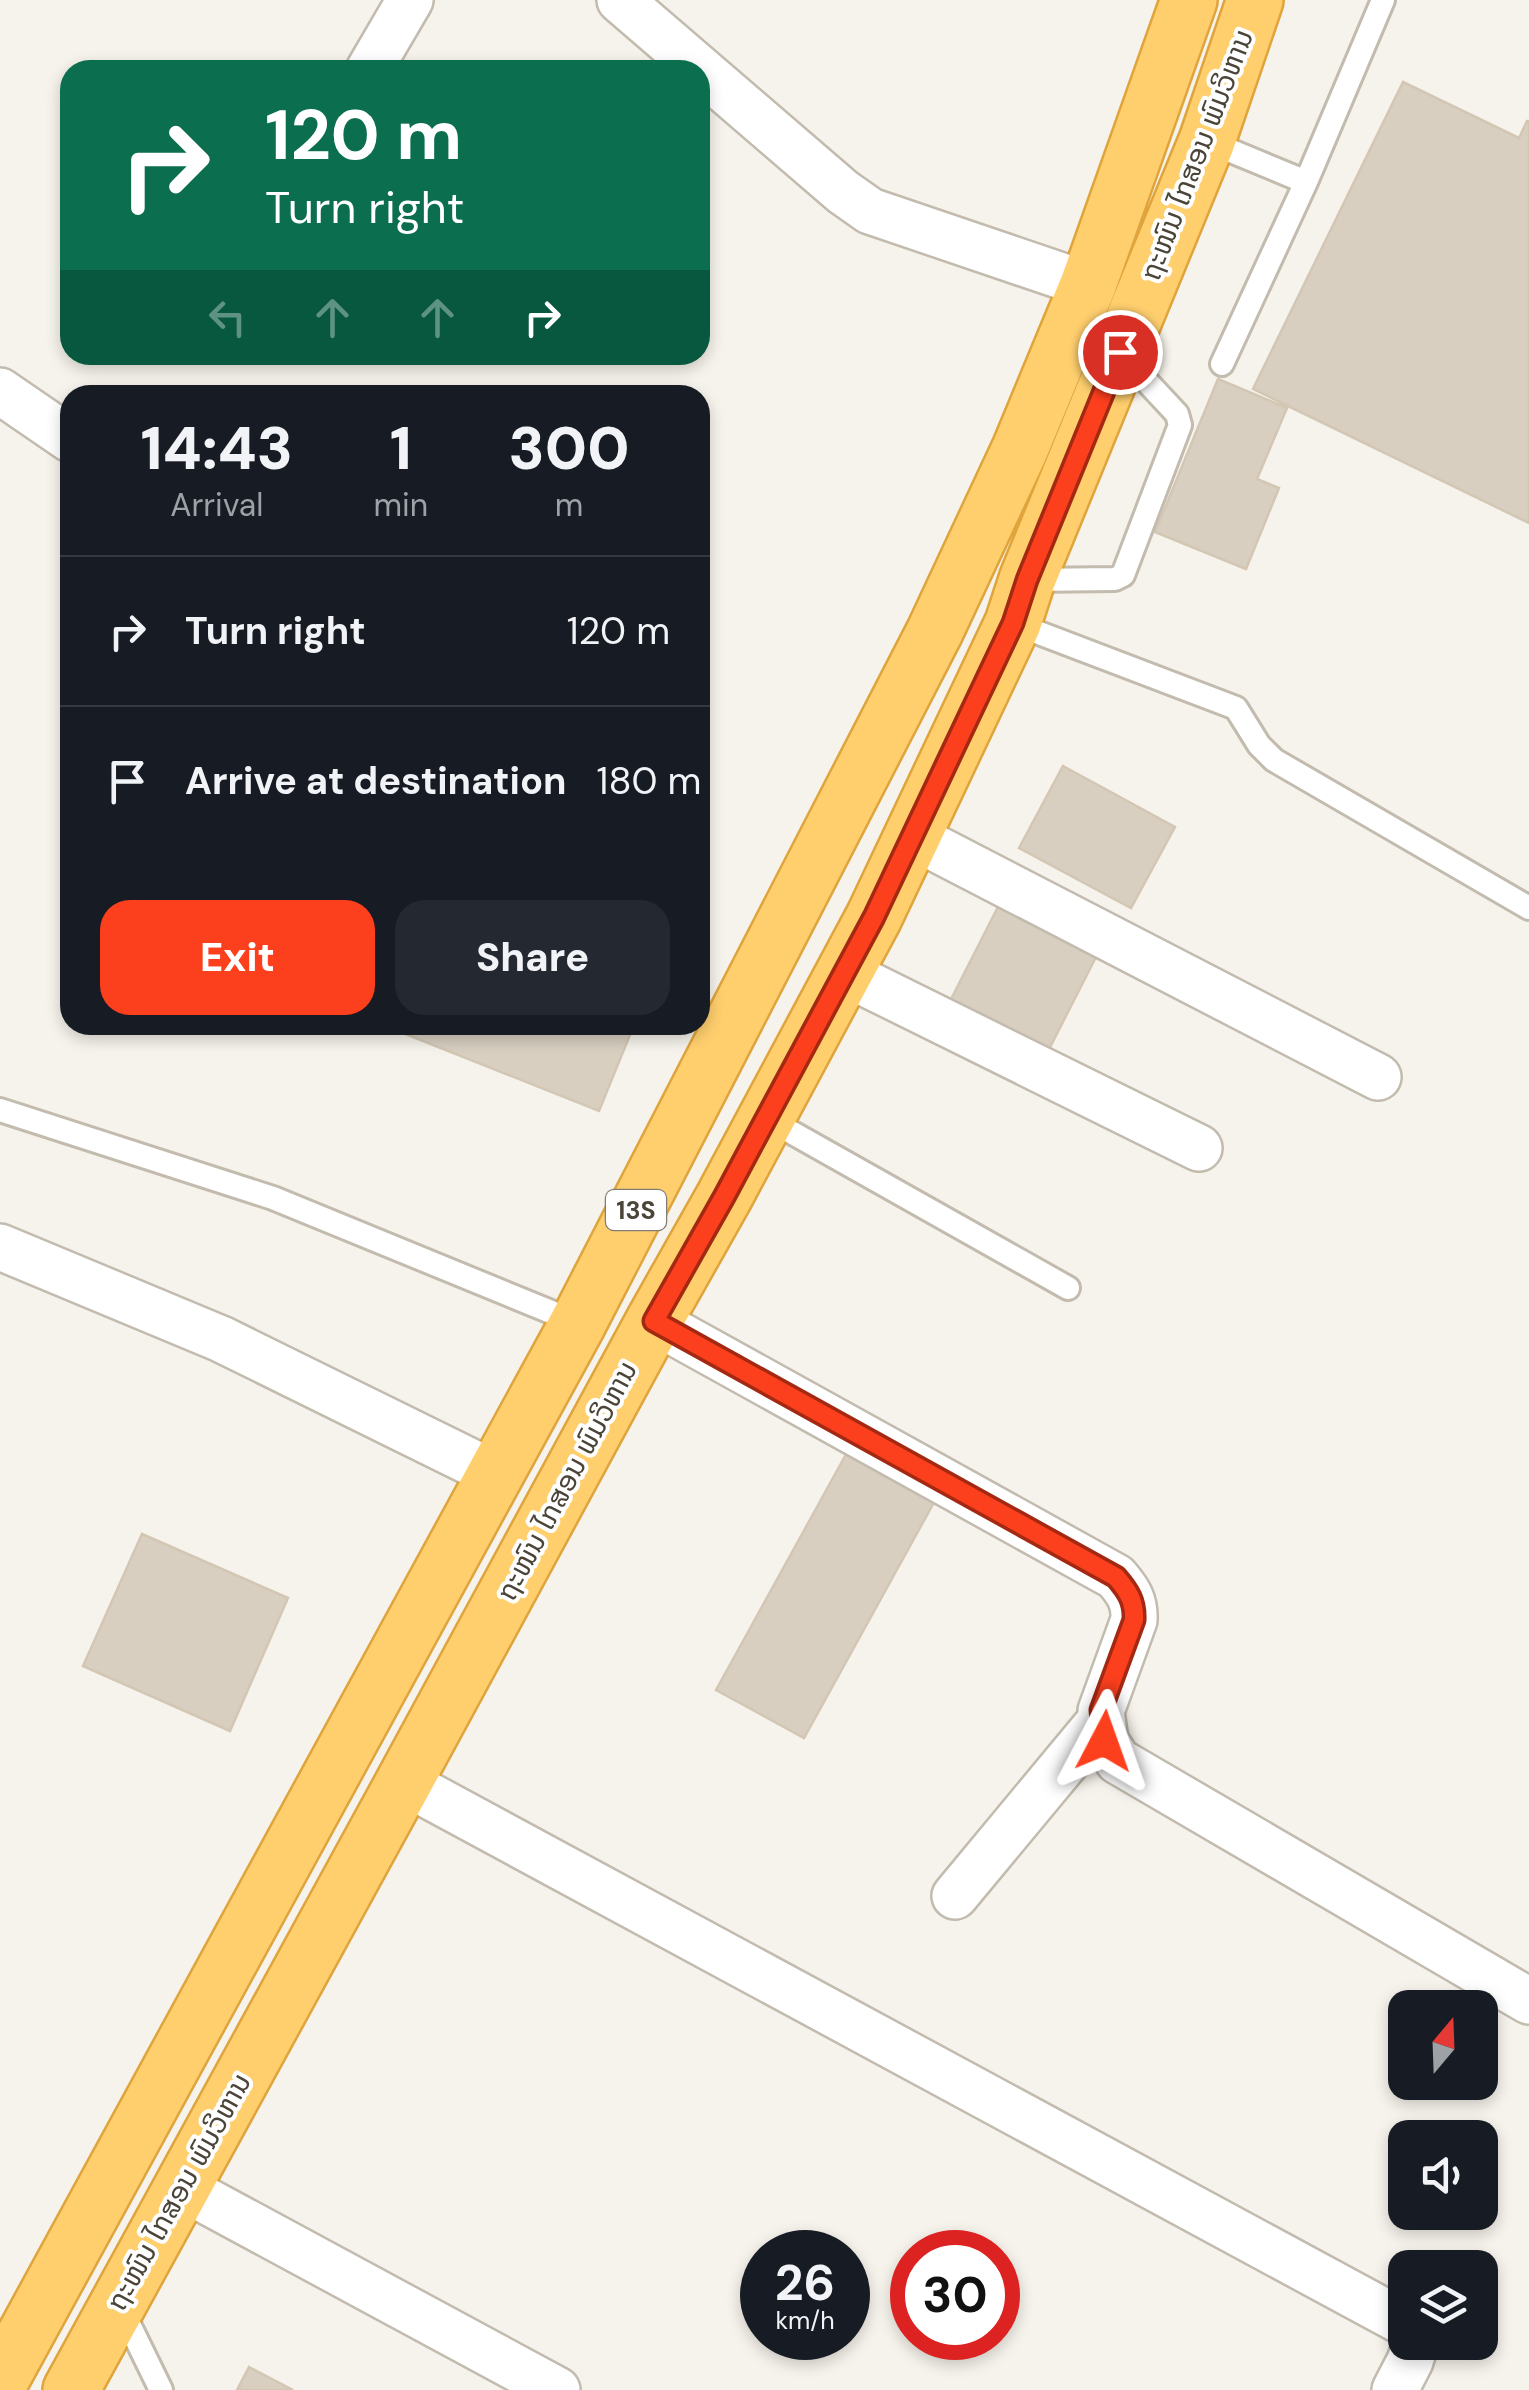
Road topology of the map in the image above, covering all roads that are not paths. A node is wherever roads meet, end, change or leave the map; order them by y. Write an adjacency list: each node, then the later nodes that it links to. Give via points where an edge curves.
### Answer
1 (410, 0): 6 (street)
2 (620, 0): 7 (street)
3 (1189, 0): 11 (highway, ຖະໜົນ ໄກສອນ ພົມວິຫານ / 13S)
4 (1255, 0): 9 (highway, ຖະໜົນ ໄກສອນ ພົມວິຫານ / 13S)
5 (1384, 0): 10 (lane)
6 (375, 60)
7 (690, 60)
8 (710, 77): 11 (street, via 870,211)
9 (1207, 141): 10 (lane); 12 (highway, ຖະໜົນ ໄກສອນ ພົມວິຫານ / 13S)
10 (1306, 182): 13 (lane)
11 (1088, 285): 24 (highway, ຖະໜົນ ໄກສອນ ພົມວິຫານ / 13S, via 935,631)
12 (1120, 352): 16 (highway, ຖະໜົນ ໄກສອນ ພົມວິຫານ / 13S); 16 (lane, via 1180,425 1124,575)
13 (1222, 364)
14 (0, 391): 15 (street)
15 (60, 432)
16 (1020, 601): 17 (highway, ຖະໜົນ ໄກສອນ ພົມວິຫານ / 13S); 18 (lane, via 1236,708 1274,760)
17 (912, 836): 19 (highway, ຖະໜົນ ໄກສອນ ພົມວິຫານ / 13S); 20 (street)
18 (1529, 908)
19 (844, 972): 22 (highway, ຖະໜົນ ໄກສອນ ພົມວິຫານ / 13S); 23 (street)
20 (1378, 1077)
21 (0, 1110): 29 (lane, via 273,1198)
22 (766, 1118): 25 (highway, ຖະໜົນ ໄກສອນ ພົມວິຫານ / 13S); 27 (lane)
23 (1199, 1148)
24 (660, 1162): 25 (highway); 29 (highway, ຖະໜົນ ໄກສອນ ພົມວິຫານ / 13S)
25 (724, 1197): 28 (highway, ຖະໜົນ ໄກສອນ ພົມວິຫານ / 13S)
26 (0, 1247): 30 (street, via 221,1339)
27 (1068, 1288)
28 (654, 1321): 31 (street, via 1116,1577 1135,1607 1134,1620); 32 (highway, ຖະໜົນ ໄກສອນ ພົມວິຫານ / 13S)
29 (578, 1323): 30 (highway, ຖະໜົນ ໄກສອນ ພົມວິຫານ / 13S)
30 (495, 1474): 39 (highway, ຖະໜົນ ໄກສອນ ພົມວິຫານ / 13S)
31 (1101, 1720): 33 (street); 34 (street, via 1104,1741 1118,1761)
32 (404, 1782): 35 (highway, ຖະໜົນ ໄກສອນ ພົມວິຫານ / 13S); 37 (street)
33 (955, 1896)
34 (1529, 2002)
35 (181, 2187): 36 (highway, ຖະໜົນ ໄກສອນ ພົມວິຫານ / 13S); 42 (street)
36 (119, 2302): 40 (highway, ຖະໜົນ ໄກສອນ ພົມວິຫານ / 13S); 41 (lane)
37 (1388, 2314)
38 (1410, 2360): 43 (street)
39 (0, 2380)
40 (71, 2390)
41 (161, 2390)
42 (557, 2390)
43 (1394, 2390)

